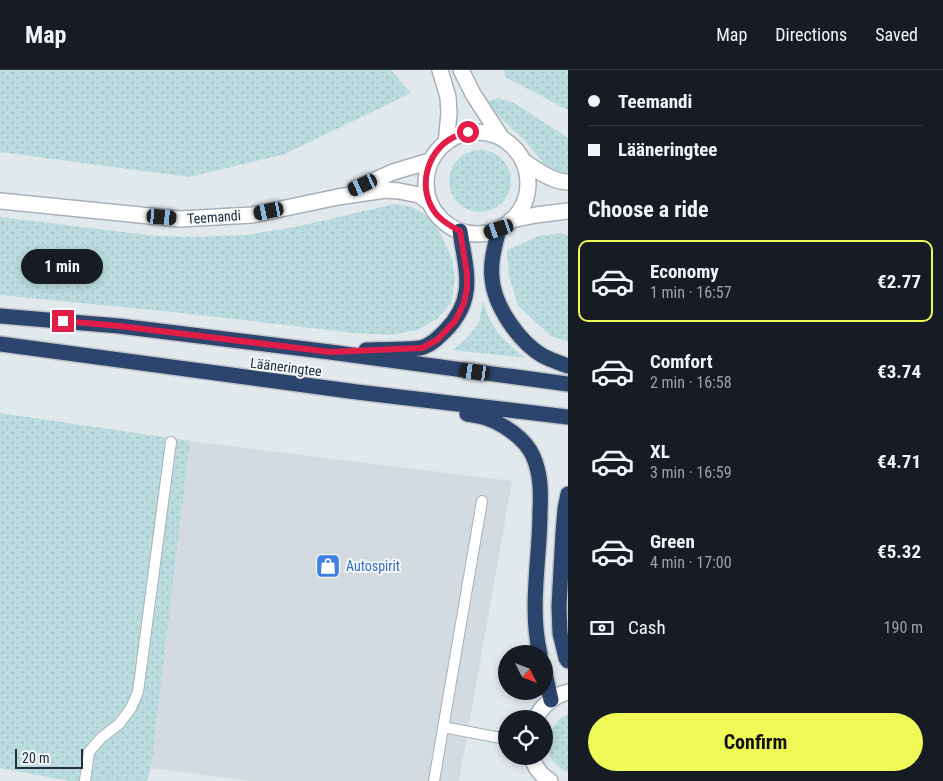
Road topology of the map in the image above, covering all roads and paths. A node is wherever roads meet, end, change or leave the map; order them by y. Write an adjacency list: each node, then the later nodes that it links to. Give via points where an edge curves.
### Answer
1 (440, 70): 4 (street, via 448,97)
2 (461, 70): 3 (street)
3 (501, 138): 4 (street, via 485,132 468,132); 6 (street)
4 (446, 143): 5 (street)
5 (430, 161): 8 (street, Teemandi, via 393,172); 10 (street, Teemandi, via 426,175)
6 (523, 161): 7 (street, via 544,174); 12 (street, Teemandi, via 528,177 527,193 522,208)
7 (568, 182)
8 (338, 197): 9 (street, Teemandi, via 252,215 180,219); 10 (street, Teemandi, via 385,190 419,195)
9 (0, 201)
10 (430, 203): 14 (street, Teemandi, via 437,215)
11 (568, 211): 12 (street, Teemandi)
12 (512, 220): 13 (street, Teemandi)
13 (499, 229): 14 (street, Teemandi, via 473,234); 18 (highway, via 492,278 499,306 521,338 543,356)
14 (460, 231): 17 (highway, via 467,274 464,303 455,321 437,340 422,348)
15 (0, 316): 17 (highway, Lääneringtee, via 119,326)
16 (0, 344): 20 (highway, Lääneringtee)
17 (330, 352): 19 (highway, Lääneringtee)
18 (568, 366)
19 (568, 384)
20 (358, 392): 21 (highway, Lääneringtee); 25 (highway, via 485,418 520,438 532,455 541,482 535,616)
21 (568, 417)
22 (171, 442): 34 (lane, via 138,692 119,724 89,752)
23 (568, 494): 26 (highway, via 559,606 560,633)
24 (482, 501): 31 (lane)
25 (538, 645)
26 (568, 661)
27 (568, 692): 28 (street)
28 (553, 699)
29 (551, 700): 30 (street)
30 (541, 710)
31 (443, 727): 32 (lane); 35 (lane)
32 (498, 737)
33 (534, 769): 36 (street)
34 (85, 781)
35 (434, 781)
36 (550, 781)

